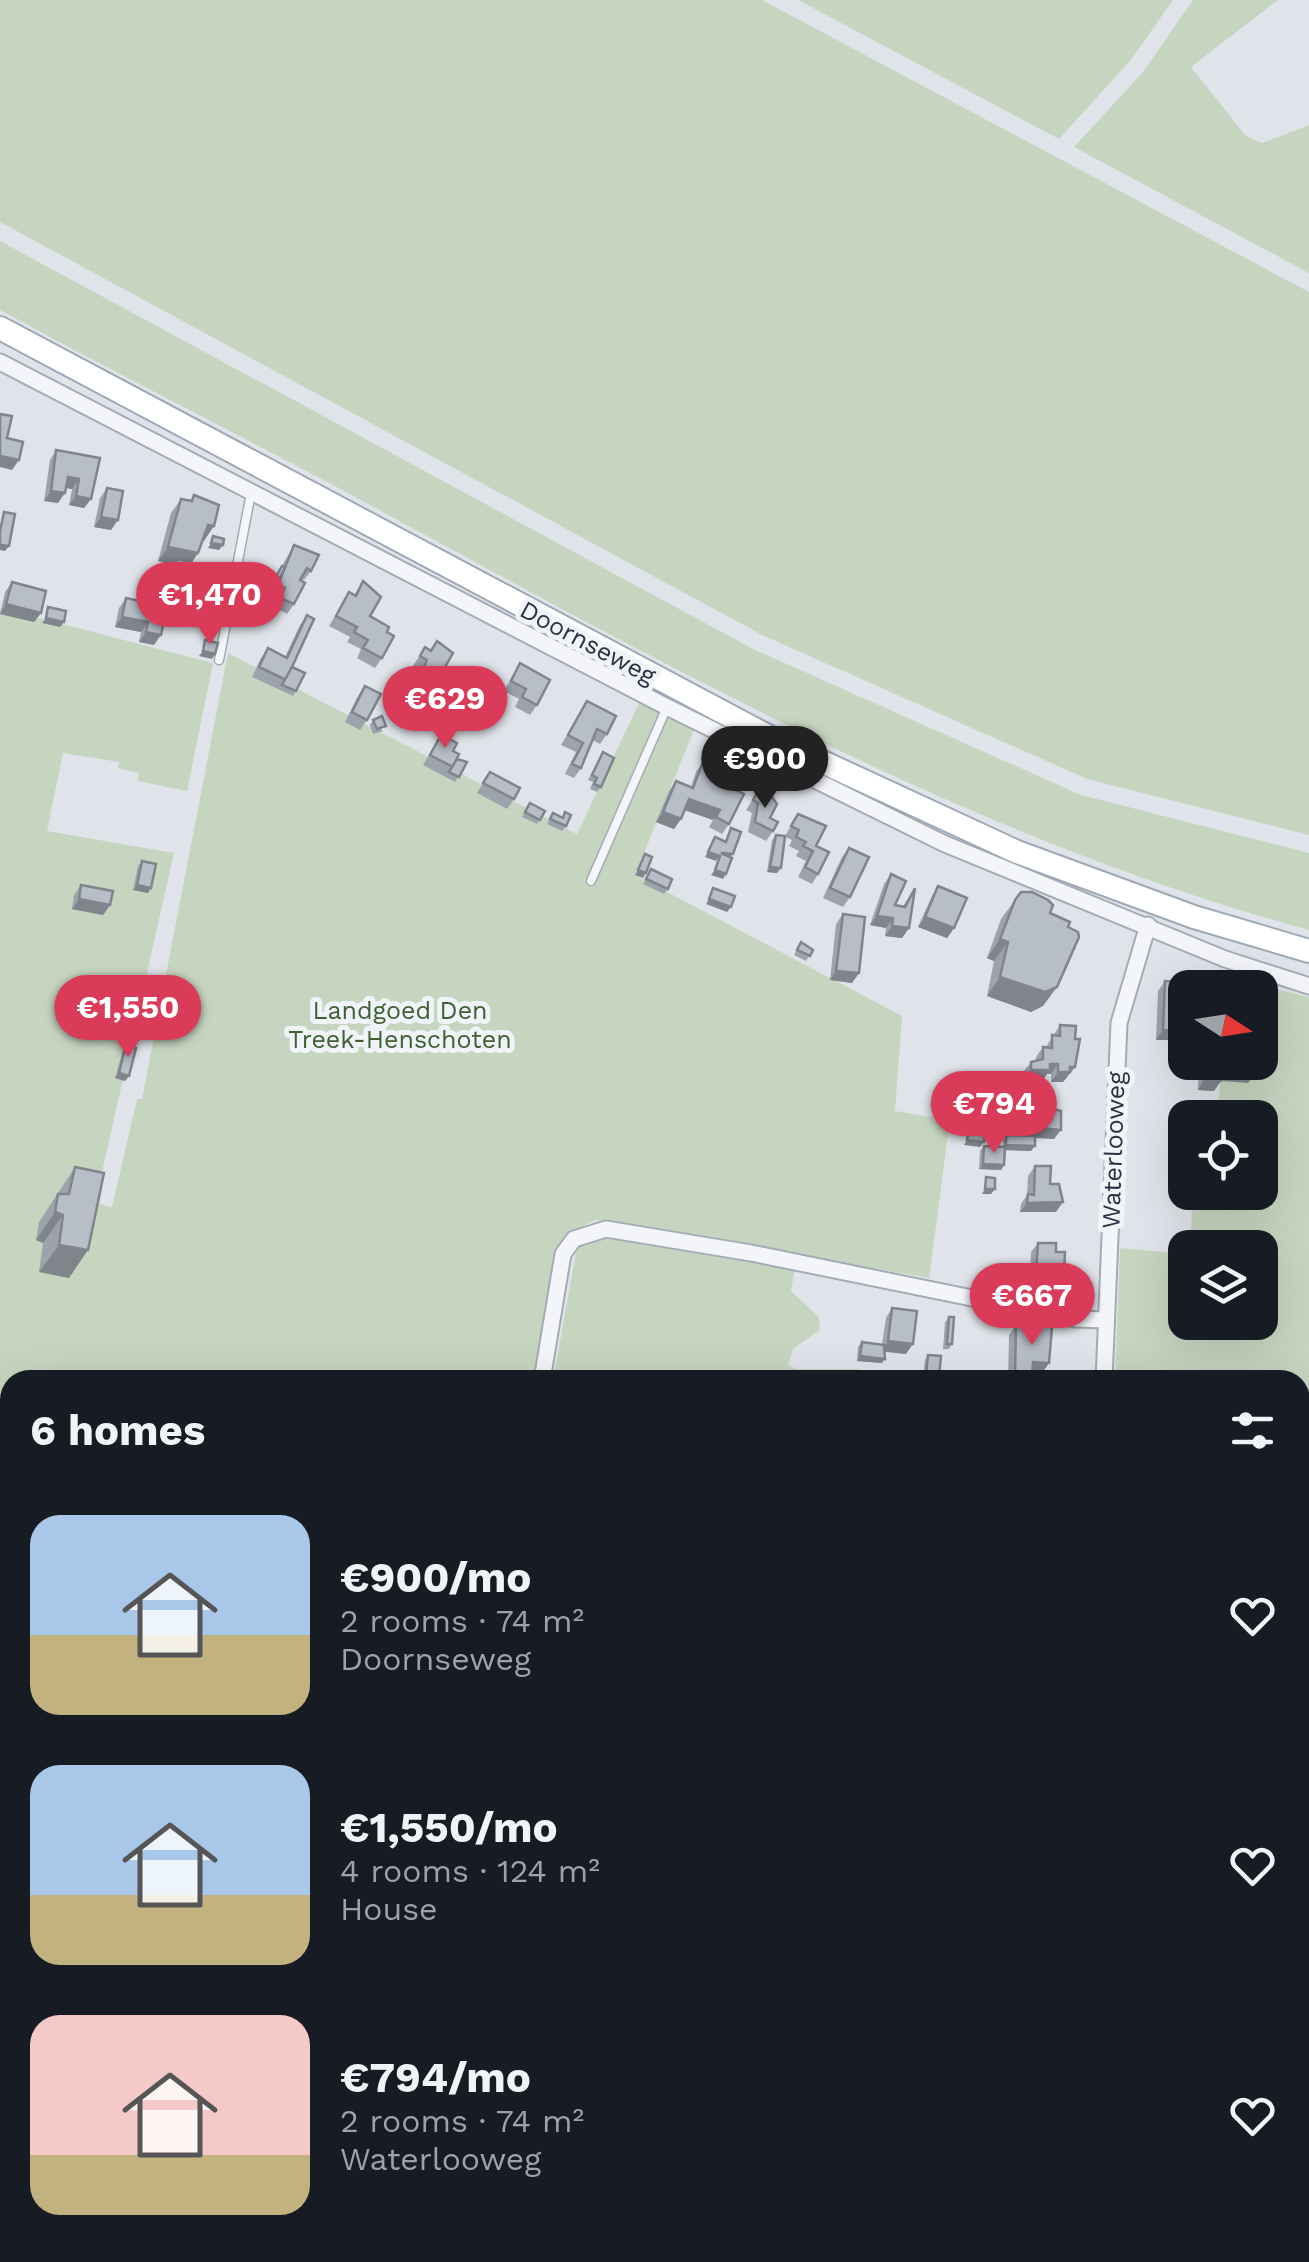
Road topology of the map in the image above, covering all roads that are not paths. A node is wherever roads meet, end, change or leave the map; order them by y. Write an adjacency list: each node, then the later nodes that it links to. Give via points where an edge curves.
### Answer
1 (0, 328): 8 (main road, Doornseweg, via 775,740 1017,852)
2 (0, 362): 3 (street, Doornseweg)
3 (251, 492): 4 (lane); 5 (street, Doornseweg)
4 (219, 660)
5 (667, 707): 6 (lane); 7 (street, Doornseweg, via 944,844)
6 (590, 881)
7 (1148, 926): 9 (street, Doornseweg); 10 (street, Waterlooweg, via 1118,1024)
8 (1309, 951)
9 (1309, 986)
10 (1106, 1320): 11 (street, via 1075,1320 606,1229 574,1239 563,1254); 12 (street, Waterlooweg)
11 (544, 1370)
12 (1104, 1370)

